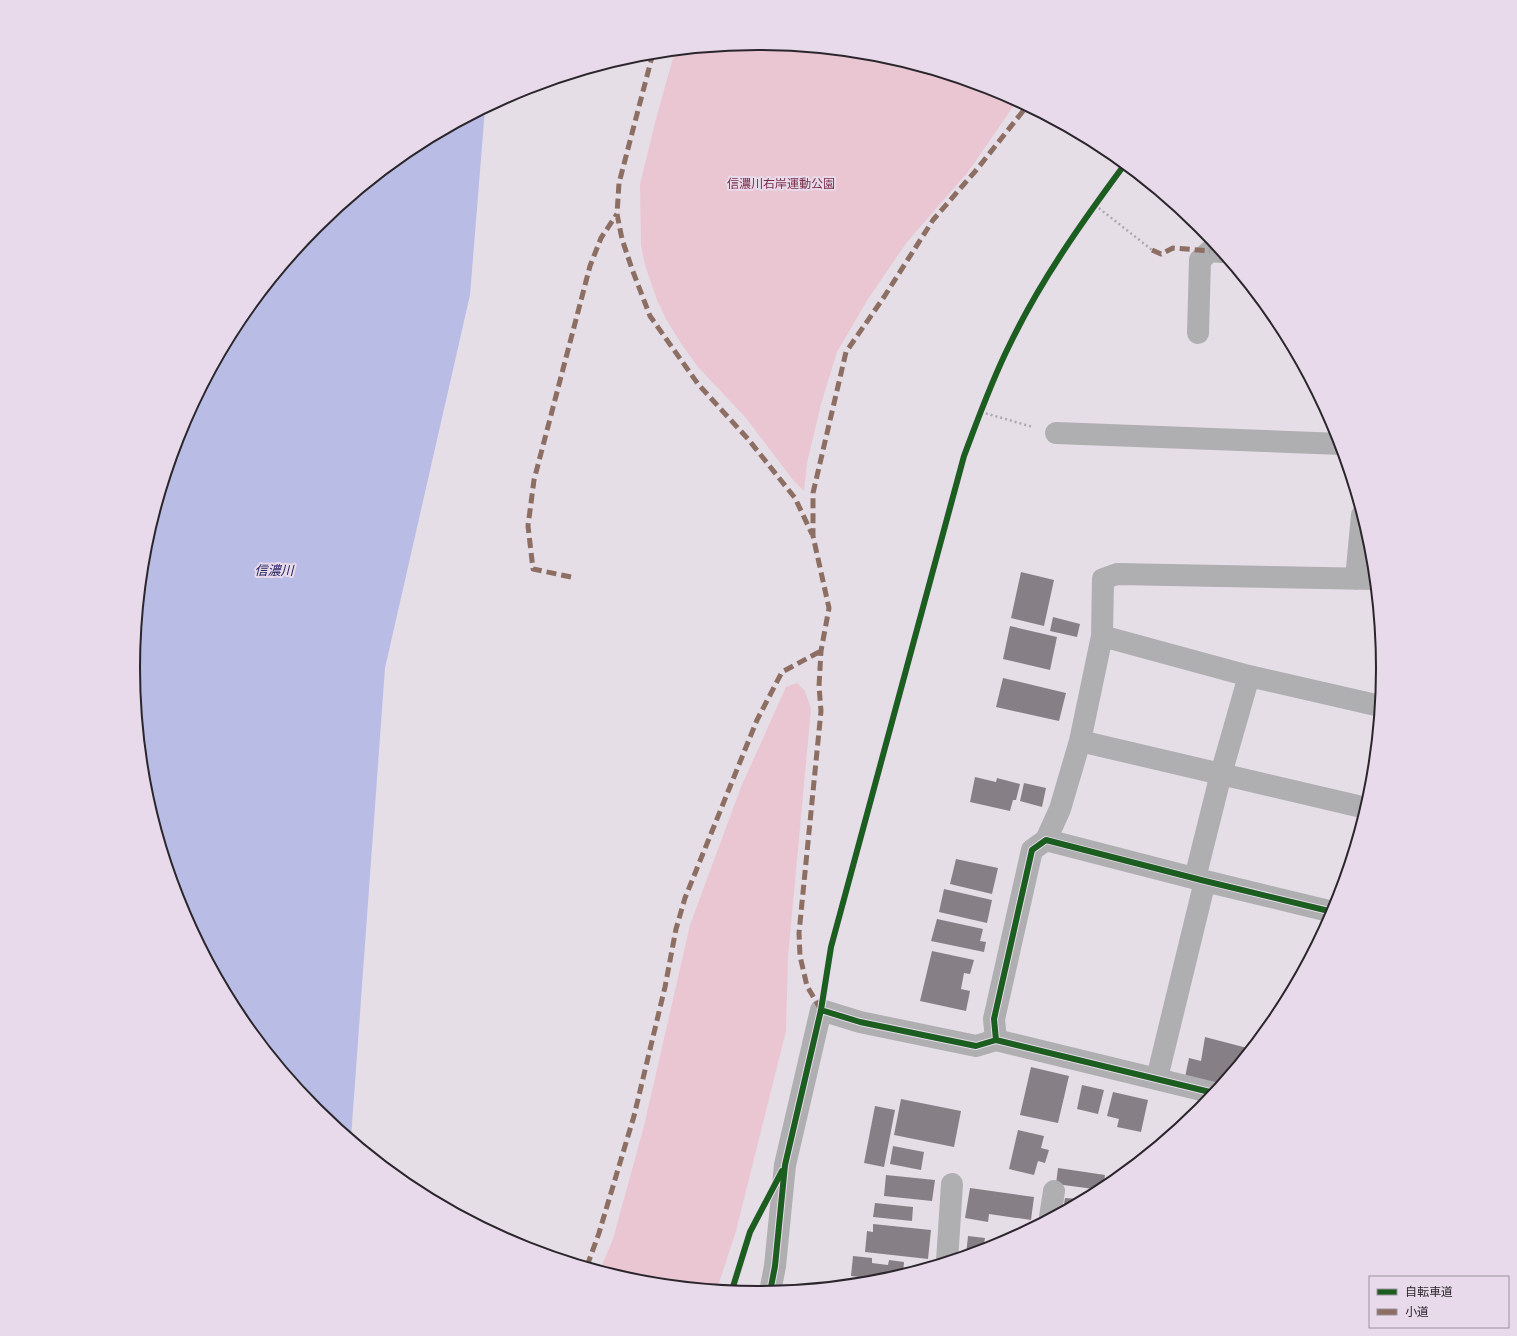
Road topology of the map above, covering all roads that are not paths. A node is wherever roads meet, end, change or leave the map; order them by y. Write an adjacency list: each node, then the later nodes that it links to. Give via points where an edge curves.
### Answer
1 (1215, 252): 2 (street, via 1200,260)
2 (1198, 333)
3 (1056, 433): 4 (street)
4 (1334, 444)
5 (1363, 540): 6 (street)
6 (1365, 579): 7 (street, via 1117,574 1104,579)
7 (1102, 636): 8 (street); 10 (street)
8 (1249, 676): 9 (street); 11 (street)
9 (1375, 705)
10 (1080, 741): 11 (street); 13 (street, via 1060,809)
11 (1221, 774): 12 (street); 14 (street)
12 (1360, 807)
13 (1046, 840): 14 (street); 16 (street, via 1032,850 994,1019)
14 (1200, 880): 15 (street); 17 (street)
15 (1326, 910)
16 (996, 1040): 17 (street); 23 (street, via 976,1046 860,1022 821,1010 785,1165)
17 (1157, 1078): 18 (street)
18 (1208, 1091)
19 (952, 1184): 22 (street)
20 (1054, 1191): 21 (street)
21 (1051, 1212)
22 (947, 1256)
23 (771, 1286)

